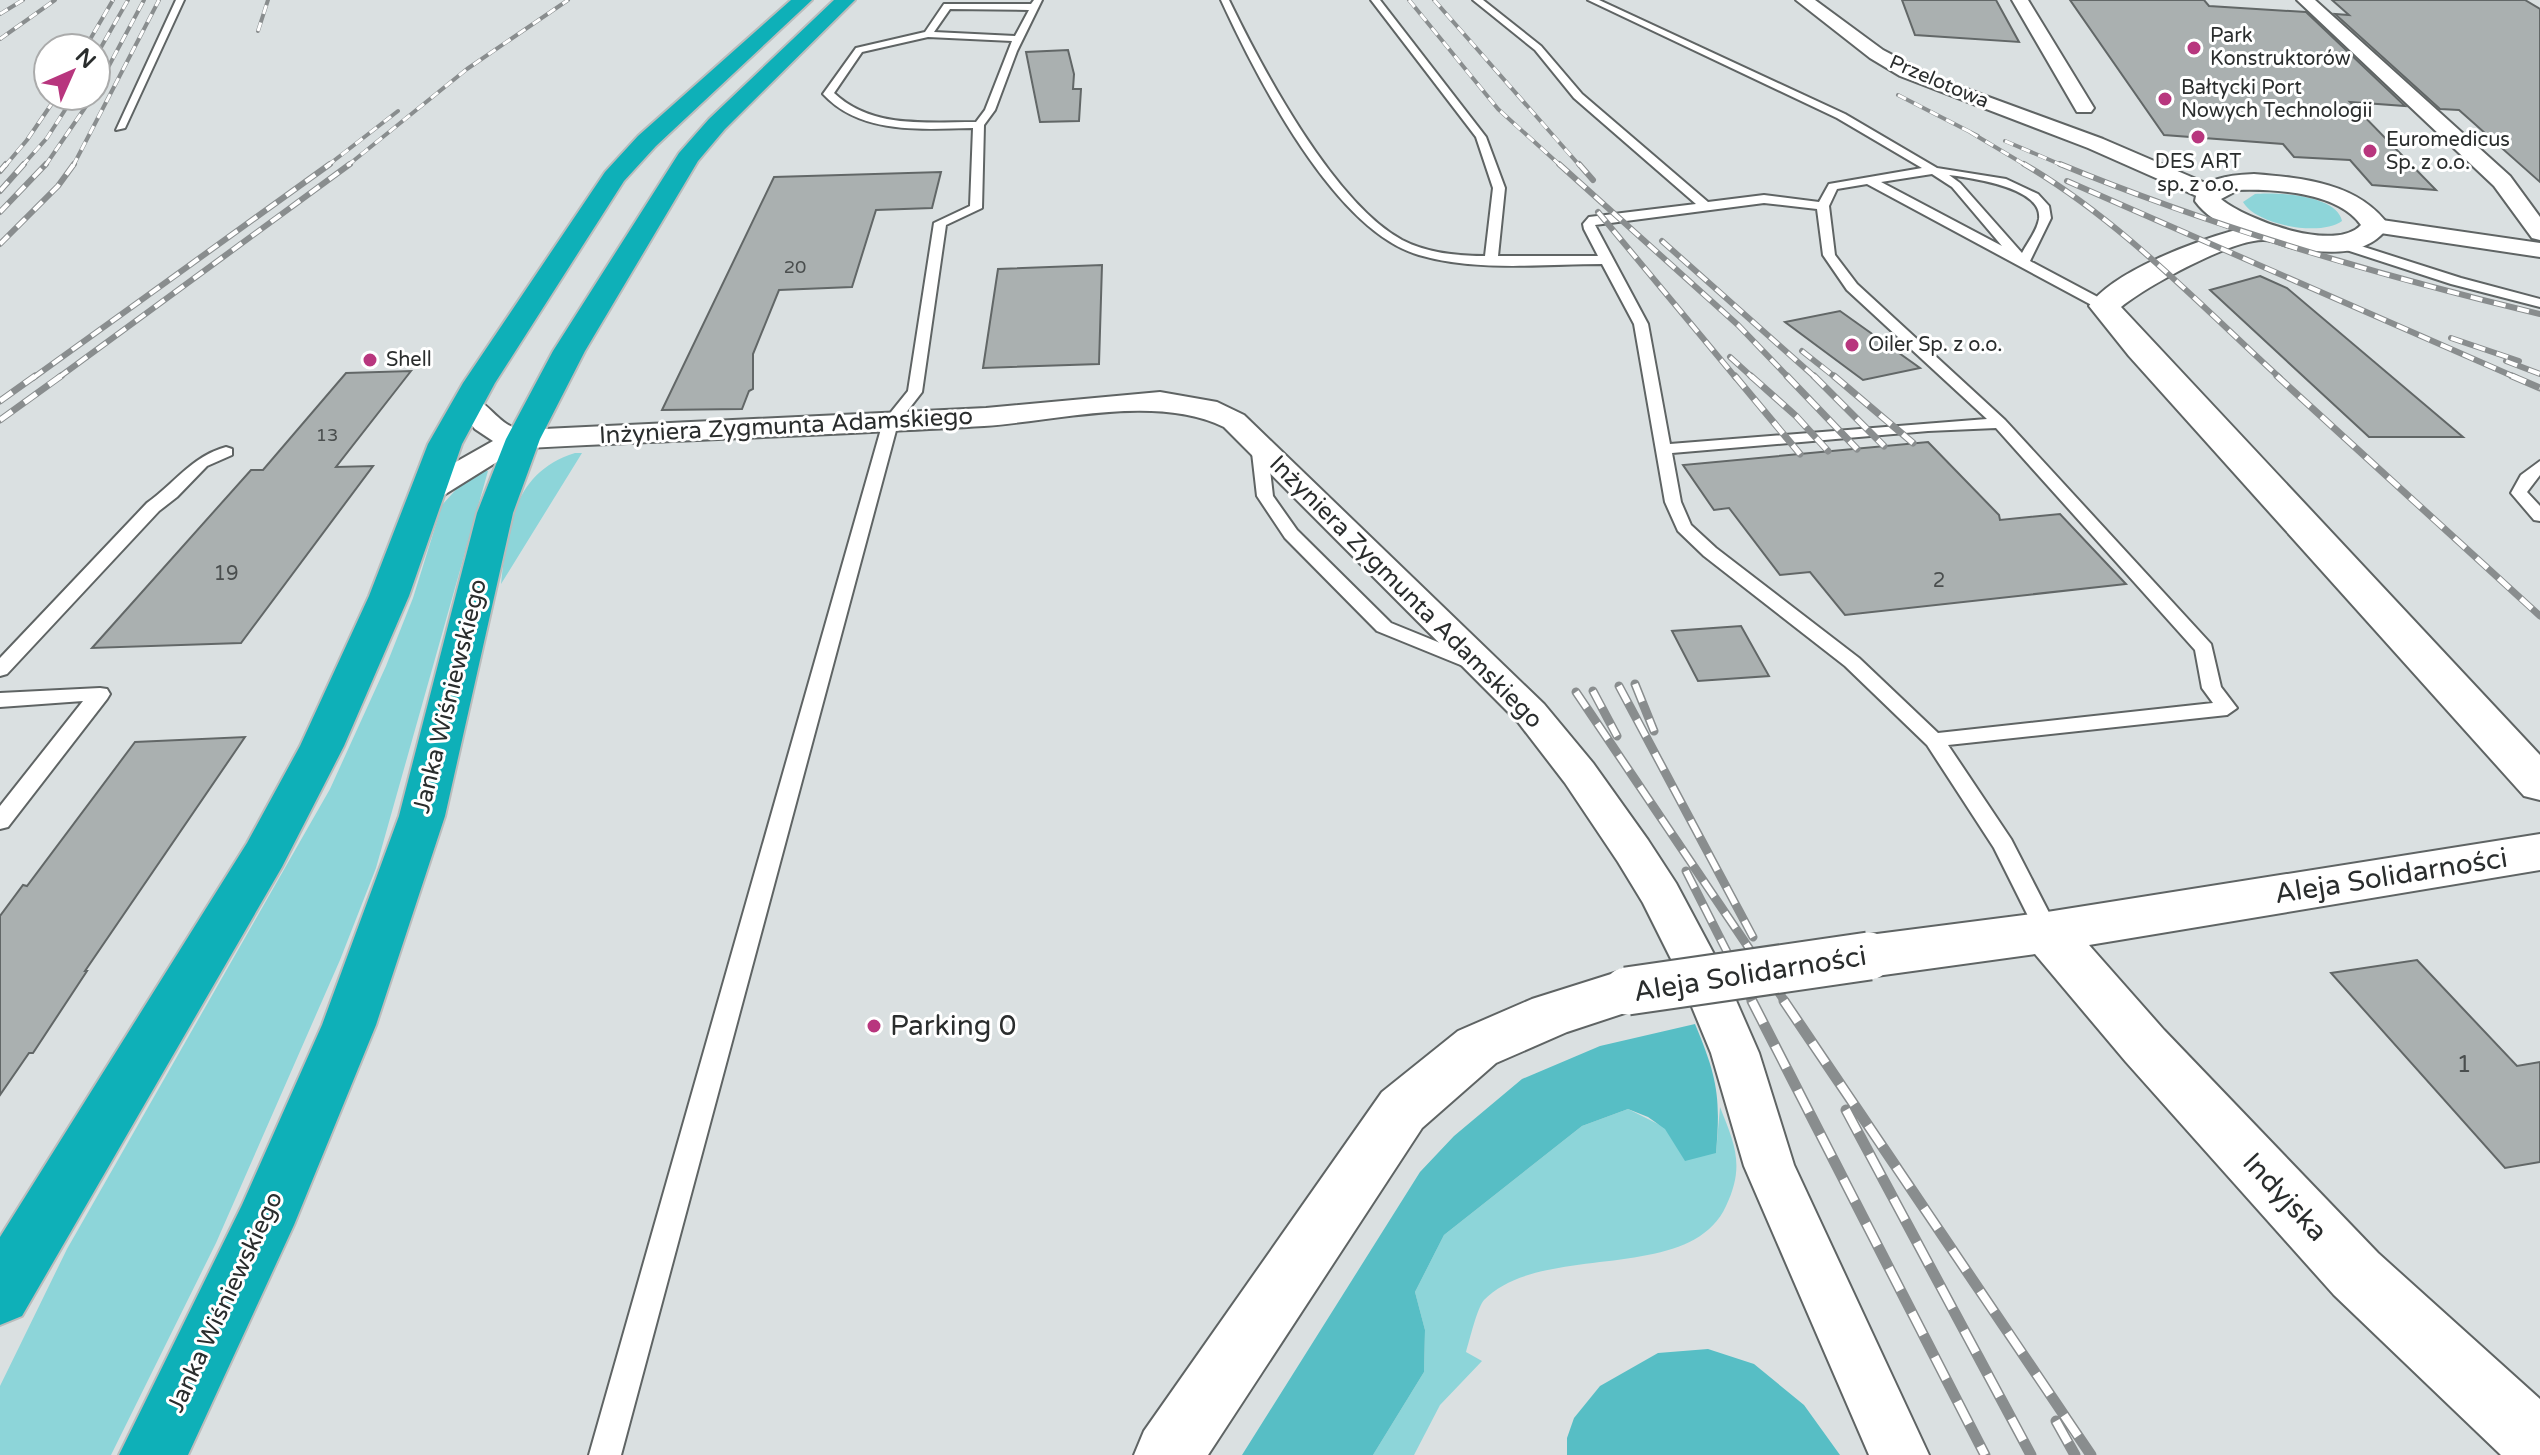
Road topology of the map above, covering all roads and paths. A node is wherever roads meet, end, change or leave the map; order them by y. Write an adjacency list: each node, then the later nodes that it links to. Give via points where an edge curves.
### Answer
1 (180, 0): 16 (lane)
2 (802, 0): 33 (highway, via 614,177)
3 (845, 0): 36 (highway, Janka Wiśniewskiego, via 688,158 569,351)
4 (1225, 0): 27 (lane, via 1283,113 1349,199 1387,235 1406,245 1458,260)
5 (1375, 0): 27 (lane, via 1481,137 1499,188)
6 (1477, 0): 20 (lane, via 1538,48 1578,96)
7 (1592, 0): 17 (lane, via 1841,116)
8 (1804, 0): 19 (street, Przelotowa, via 1888,61)
9 (2020, 0): 14 (street)
10 (2305, 0): 24 (street, via 2502,181)
11 (1036, 3): 12 (lane, via 947,6); 13 (lane)
12 (928, 34): 13 (lane); 15 (lane, via 859,50 828,94 847,110 877,119)
13 (1018, 39): 15 (lane)
14 (2084, 108)
15 (979, 125): 34 (lane, via 976,208 940,223 915,392)
16 (120, 128)
17 (1935, 170): 18 (lane); 29 (lane, via 1976,206); 29 (lane, via 2010,184 2043,207 2045,217)
18 (1869, 180): 21 (lane, via 1833,186); 29 (lane)
19 (2221, 188): 22 (street, via 2254,182 2303,188 2348,202); 23 (street, via 2208,201)
20 (1704, 205): 21 (lane, via 1764,199); 28 (lane, via 1593,220 1590,229)
21 (1823, 206): 35 (lane, via 1829,255 1852,287)
22 (2368, 225): 25 (street); 26 (street); 30 (lane)
23 (2223, 231): 25 (street); 32 (street)
24 (2540, 233)
25 (2335, 242): 30 (lane)
26 (2540, 250)
27 (1491, 260): 28 (lane)
28 (1606, 260): 37 (lane, via 1641,324)
29 (2023, 263): 32 (lane)
30 (2425, 272): 31 (lane)
31 (2540, 303)
32 (2104, 306): 45 (street)
33 (468, 403): 36 (street, Inżyniera Zygmunta Adamskiego, via 487,427); 40 (highway)
34 (891, 422): 36 (street, Inżyniera Zygmunta Adamskiego); 52 (lane); 54 (street, Inżyniera Zygmunta Adamskiego, via 1160,401 1222,414 1490,669 1579,773 1667,908 1701,973 1735,1053 1769,1166)
35 (2000, 423): 37 (lane); 44 (lane, via 2204,648 2212,688 2227,708)
36 (523, 439): 40 (street, Inżyniera Zygmunta Adamskiego); 51 (highway, Janka Wiśniewskiego, via 495,513 422,816 359,997 264,1225)
37 (1663, 449): 44 (lane, via 1673,502 1684,527 1852,662)
38 (226, 452): 42 (lane, via 201,463 153,507)
39 (2540, 466): 41 (lane, via 2519,493)
40 (428, 491): 49 (highway, via 361,663 265,854)
41 (2540, 516)
42 (0, 670)
43 (0, 700): 46 (lane, via 100,694)
44 (1934, 740): 48 (lane, via 2003,845)
45 (2540, 784)
46 (0, 821)
47 (2540, 852): 48 (street, Aleja Solidarności)
48 (2047, 932): 50 (street, Indyjska, via 2356,1274); 53 (street, Aleja Solidarności, bridge, via 1627,991 1551,1015 1477,1047 1402,1110)
49 (6, 1276)
50 (2540, 1445)
51 (153, 1455)
52 (605, 1455)
53 (1168, 1455)
54 (1899, 1455)

